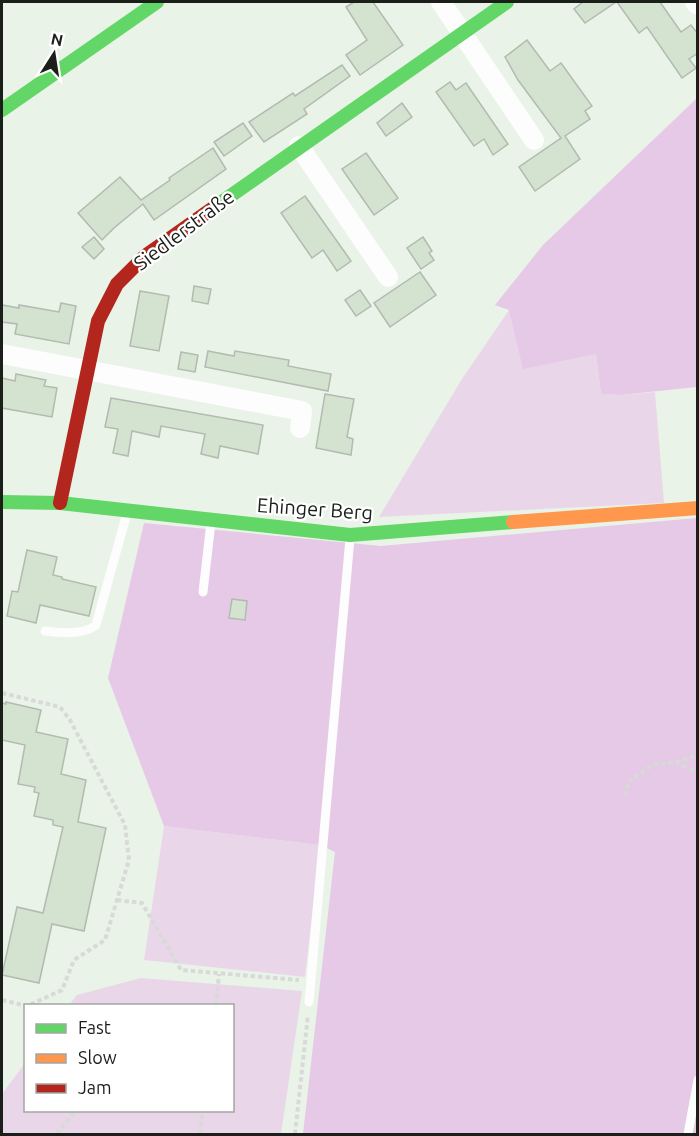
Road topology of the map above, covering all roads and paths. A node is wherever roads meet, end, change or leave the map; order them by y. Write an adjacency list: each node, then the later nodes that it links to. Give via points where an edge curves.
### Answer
1 (157, 2): 5 (street)
2 (441, 2): 4 (street)
3 (507, 2): 4 (street, Siedlerstraße)
4 (463, 32): 6 (street); 7 (street, Siedlerstraße)
5 (2, 110)
6 (534, 140)
7 (299, 146): 8 (street); 10 (street, Siedlerstraße, via 145,256 117,284 98,321)
8 (388, 277)
9 (2, 354): 10 (street)
10 (87, 370): 11 (street, via 302,411); 13 (street, Siedlerstraße)
11 (300, 428)
12 (2, 502): 13 (street, Ehinger Berg)
13 (60, 503): 15 (street, Ehinger Berg)
14 (698, 508): 17 (street, Ehinger Berg)
15 (127, 511): 16 (street, Ehinger Berg); 19 (lane, via 96,625 59,633)
16 (211, 520): 17 (street, Ehinger Berg); 18 (lane)
17 (350, 535): 27 (lane)
18 (203, 592)
19 (45, 631)
20 (2, 693): 25 (path, via 60,707 70,720 126,825 129,860)
21 (698, 755): 22 (path)
22 (676, 762): 23 (path); 24 (path, via 652,765 629,781)
23 (698, 773)
24 (625, 796)
25 (117, 900): 26 (path, via 142,903 181,970); 31 (path, via 105,940 74,960 62,990)
26 (219, 974): 27 (path); 32 (path)
27 (311, 981): 29 (lane)
28 (2, 1000): 30 (path)
29 (309, 1002): 38 (path)
30 (24, 1004)
31 (29, 1004)
32 (216, 1004)
33 (698, 1080): 39 (lane)
34 (74, 1112): 36 (path)
35 (203, 1112): 37 (path)
36 (57, 1134)
37 (200, 1134)
38 (295, 1134)
39 (688, 1134)

